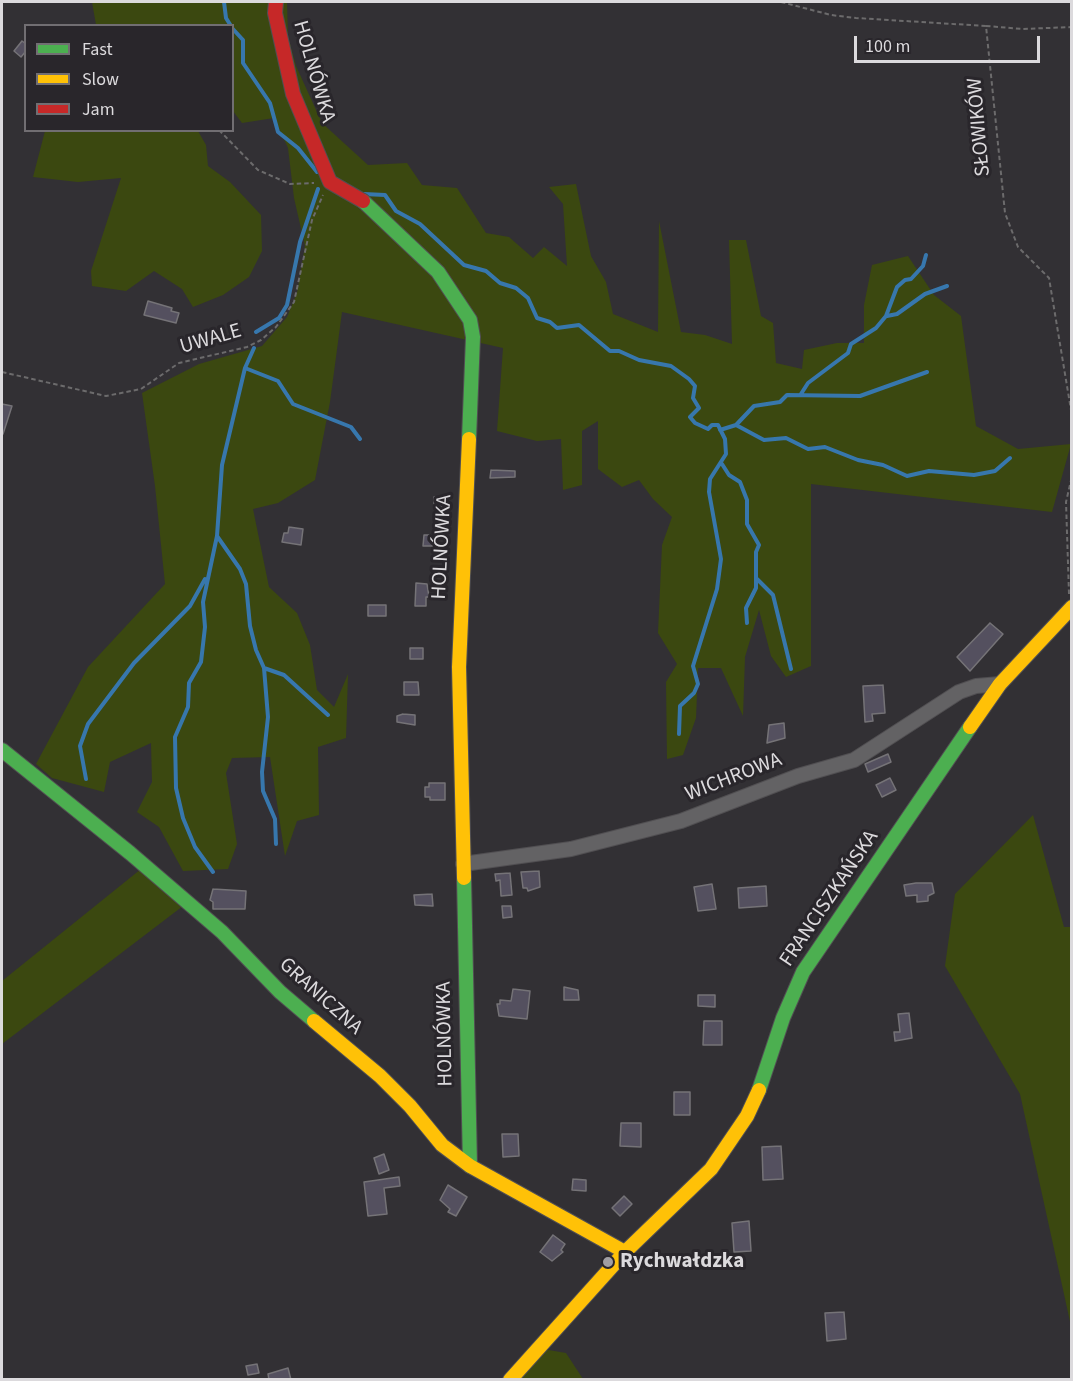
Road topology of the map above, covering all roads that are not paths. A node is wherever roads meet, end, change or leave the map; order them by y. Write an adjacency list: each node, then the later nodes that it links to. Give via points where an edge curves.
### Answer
1 (276, 2): 5 (street, HOLNÓWKA, via 293,94 330,182 370,205 400,233 449,284 470,320 473,337 459,667)
2 (1071, 608): 3 (street, FRANCISZKAŃSKA)
3 (1000, 684): 5 (street, WICHROWA, via 959,692 854,760 798,776 681,821 571,849); 7 (street, FRANCISZKAŃSKA, via 803,972 758,1093 741,1124 711,1169)
4 (2, 750): 6 (street, GRANICZNA, via 222,932 280,992 380,1076 442,1145)
5 (463, 864): 6 (street, HOLNÓWKA)
6 (470, 1166): 7 (street, GRANICZNA)
7 (625, 1252): 8 (street)
8 (510, 1380)

